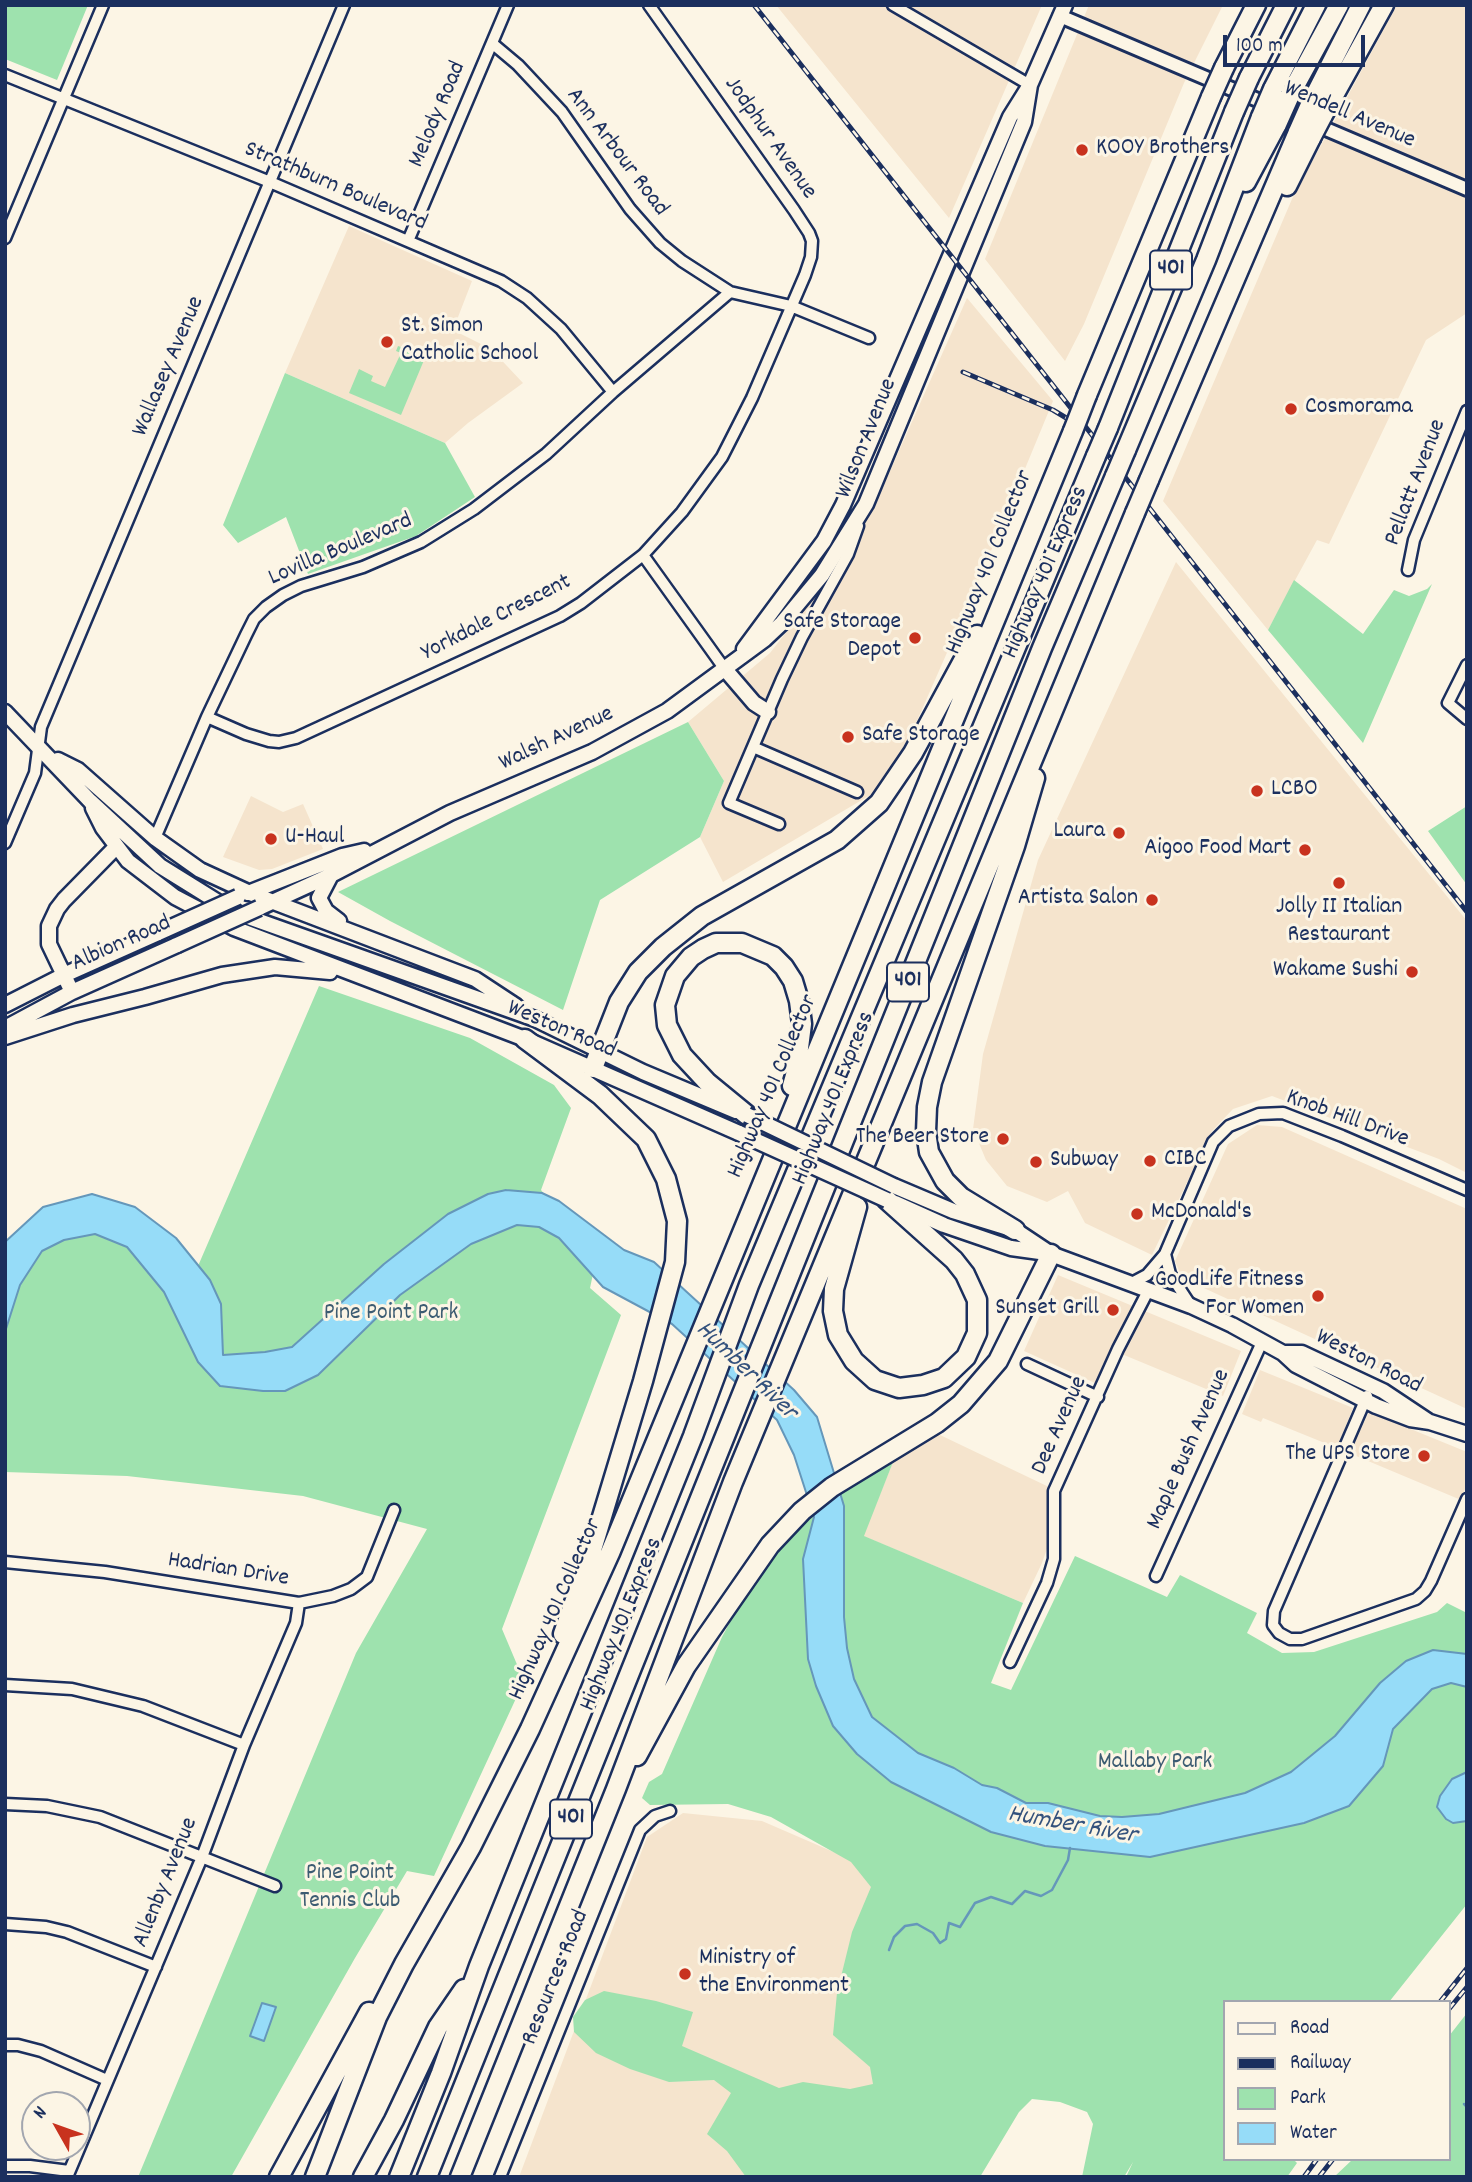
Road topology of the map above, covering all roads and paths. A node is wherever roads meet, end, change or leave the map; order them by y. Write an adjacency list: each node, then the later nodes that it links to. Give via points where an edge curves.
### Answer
1 (103, 5): 16 (street)
2 (344, 5): 19 (street, Wallasey Avenue)
3 (508, 5): 13 (street, Melody Road)
4 (649, 5): 24 (street, Jodphur Avenue, via 809,233 811,257)
5 (893, 5): 15 (street)
6 (1256, 5): 30 (highway, Highway 401 Collector / 401, bridge, via 1211,97)
7 (1286, 5): 98 (highway, Highway 401 Express / 401, bridge, via 1234,113 1108,428 750,1285)
8 (1316, 5): 18 (highway, bridge, via 1273,89)
9 (1339, 5): 18 (highway, bridge, via 1290,96)
10 (1361, 5): 17 (highway)
11 (1384, 5): 17 (highway)
12 (1063, 11): 15 (main road, Wilson Avenue); 20 (street, Wendell Avenue)
13 (493, 44): 22 (street, Melody Road); 23 (street, Ann Arbour Road, via 562,112 648,230 682,261)
14 (5, 75): 16 (street, Strathburn Boulevard)
15 (1030, 85): 28 (main road, Wilson Avenue, via 1024,122); 29 (main road, Wilson Avenue, via 1010,117)
16 (63, 99): 19 (street, Strathburn Boulevard); 21 (street)
17 (1316, 111): 36 (highway, 401, bridge, via 1212,332)
18 (1269, 121): 109 (highway, Highway 401 Express / 401, bridge, via 1042,648)
19 (270, 181): 22 (street, Strathburn Boulevard); 42 (street, Wallasey Avenue, via 41,727)
20 (1467, 189)
21 (5, 238)
22 (408, 241): 26 (street, Strathburn Boulevard, via 521,294 574,342)
23 (730, 292): 24 (street, Ann Arbour Road); 26 (street, Lovilla Boulevard)
24 (791, 306): 25 (street, Ann Arbour Road); 31 (street, Yorkdale Crescent, via 722,457)
25 (869, 338)
26 (613, 392): 39 (street, Lovilla Boulevard, via 546,454 474,509 421,542 363,567 301,586 266,607 254,619)
27 (1467, 411): 32 (street, Pellatt Avenue, via 1414,540)
28 (866, 504): 33 (main road, Walsh Avenue, via 821,575 782,623); 38 (street, Wilson Avenue, via 848,554 802,637)
29 (843, 505): 33 (main road, Walsh Avenue, via 824,541)
30 (1025, 542): 62 (highway, via 913,753 879,803 837,840 702,916 663,947 638,972 619,1002); 65 (highway, Highway 401 Collector / 401)
31 (643, 555): 35 (street); 39 (street, Yorkdale Crescent, via 559,616 296,738 268,741)
32 (1408, 570)
33 (737, 658): 35 (main road, Walsh Avenue)
34 (1467, 665): 40 (street, via 1448,703)
35 (724, 668): 38 (main road); 48 (main road, Walsh Avenue, via 667,711 592,752)
36 (1059, 694): 66 (highway, 401); 69 (highway, via 1015,846 927,1107 929,1152 945,1181 961,1197)
37 (5, 712): 42 (main road, Weston Road)
38 (768, 712): 41 (street, Wilson Avenue)
39 (207, 718): 46 (street, Lovilla Boulevard)
40 (1467, 719)
41 (753, 747): 43 (street); 45 (street, Wilson Avenue, via 729,803)
42 (45, 752): 44 (main road, Weston Road); 46 (main road, via 78,770); 47 (street, Wallasey Avenue)
43 (857, 792)
44 (90, 801): 49 (main road, Weston Road); 58 (main road, Weston Road, via 160,866 234,912)
45 (779, 824)
46 (155, 838): 51 (main road)
47 (5, 843)
48 (386, 846): 50 (main road, Walsh Avenue); 51 (main road, Walsh Avenue, via 342,856)
49 (116, 847): 54 (main road, via 52,918 50,944); 55 (main road, Weston Road, via 175,897 234,928)
50 (331, 874): 52 (main road, Walsh Avenue); 53 (main road, via 319,898 326,911)
51 (244, 895): 52 (main road); 54 (main road, Albion Road, bridge)
52 (266, 904): 53 (main road); 56 (main road, Albion Road, bridge)
53 (354, 932): 58 (main road, via 475,979)
54 (64, 975): 56 (main road); 57 (main road, Albion Road)
55 (386, 985): 60 (main road, via 320,969 275,967 222,975); 61 (main road, Weston Road)
56 (72, 992): 59 (main road, Albion Road)
57 (5, 1005)
58 (535, 1018): 62 (main road, Weston Road)
59 (5, 1028)
60 (5, 1037)
61 (524, 1039): 63 (main road, Weston Road); 90 (highway, via 600,1095 646,1139 666,1179 677,1221 675,1262 643,1381 588,1563)
62 (599, 1050): 63 (highway); 64 (main road, Weston Road)
63 (593, 1068): 68 (main road, Weston Road, bridge)
64 (747, 1115): 65 (highway, via 682,1055 667,1025 665,1005 675,976 691,957 716,943 742,943 773,956 793,981 799,1001 802,1024 796,1072); 68 (main road, Weston Road, bridge)
65 (772, 1157): 90 (highway, Highway 401 Collector / 401, via 600,1576)
66 (867, 1161): 68 (highway, via 834,1289 833,1311 838,1335 854,1362 875,1380 910,1388 944,1378 966,1357 977,1333 977,1300 965,1274); 92 (highway, 401, via 733,1482)
67 (1467, 1190): 71 (street, Knob Hill Drive, via 1283,1113 1259,1114 1229,1126 1213,1142)
68 (890, 1193): 69 (main road, Weston Road); 70 (main road, Weston Road, via 944,1225 1011,1248)
69 (1015, 1230): 70 (main road, Weston Road)
70 (1051, 1254): 72 (main road, Weston Road); 92 (highway, via 1009,1340 982,1382 961,1404 832,1487 771,1545 686,1666)
71 (1166, 1254): 72 (street, Knob Hill Drive, via 1147,1275); 74 (street, via 1170,1274)
72 (1130, 1284): 73 (main road, Weston Road)
73 (1148, 1292): 74 (main road, Weston Road); 79 (street, Dee Avenue)
74 (1191, 1306): 75 (main road, Weston Road)
75 (1262, 1342): 76 (main road, Weston Road); 86 (street, Maple Bush Avenue)
76 (1283, 1353): 78 (main road, Weston Road, via 1302,1353); 80 (main road, Weston Road, via 1296,1365)
77 (1027, 1364): 79 (street)
78 (1372, 1385): 80 (street); 81 (main road, Weston Road)
79 (1098, 1396): 88 (street, Dee Avenue, via 1054,1491 1054,1559)
80 (1365, 1400): 81 (main road, Weston Road, via 1410,1419); 83 (street, via 1274,1611 1273,1625 1279,1633 1302,1639 1416,1599 1432,1581)
81 (1430, 1422): 82 (main road, Weston Road)
82 (1467, 1434)
83 (1467, 1499)
84 (394, 1510): 87 (street, Hadrian Drive, via 367,1577 333,1596)
85 (5, 1562): 87 (street, Hadrian Drive, via 105,1572)
86 (1156, 1576)
87 (299, 1603): 91 (street, Allenby Avenue, via 296,1623)
88 (1010, 1662)
89 (5, 1685): 91 (street, via 72,1689 143,1706)
90 (530, 1729): 100 (highway, Highway 401 Collector / 401, via 471,1847)
91 (244, 1745): 95 (street, Allenby Avenue)
92 (616, 1789): 110 (highway, 401)
93 (5, 1804): 95 (street, via 99,1816)
94 (670, 1811): 111 (street, Resources Road, via 655,1816 640,1830)
95 (202, 1857): 96 (street); 99 (street, Allenby Avenue)
96 (275, 1886)
97 (5, 1924): 99 (street, via 67,1932)
98 (479, 1966): 107 (highway, via 438,2027); 108 (highway, Highway 401 Express / 401)
99 (156, 1967): 102 (street, Allenby Avenue)
100 (394, 1983): 105 (highway, via 375,2001); 106 (highway, Highway 401 Collector / 401)
101 (5, 2045): 102 (street, via 41,2051)
102 (107, 2080): 104 (street, Allenby Avenue)
103 (5, 2166): 104 (street)
104 (68, 2174)
105 (279, 2177)
106 (315, 2177)
107 (363, 2177)
108 (399, 2177)
109 (427, 2177)
110 (460, 2177)
111 (500, 2177)

